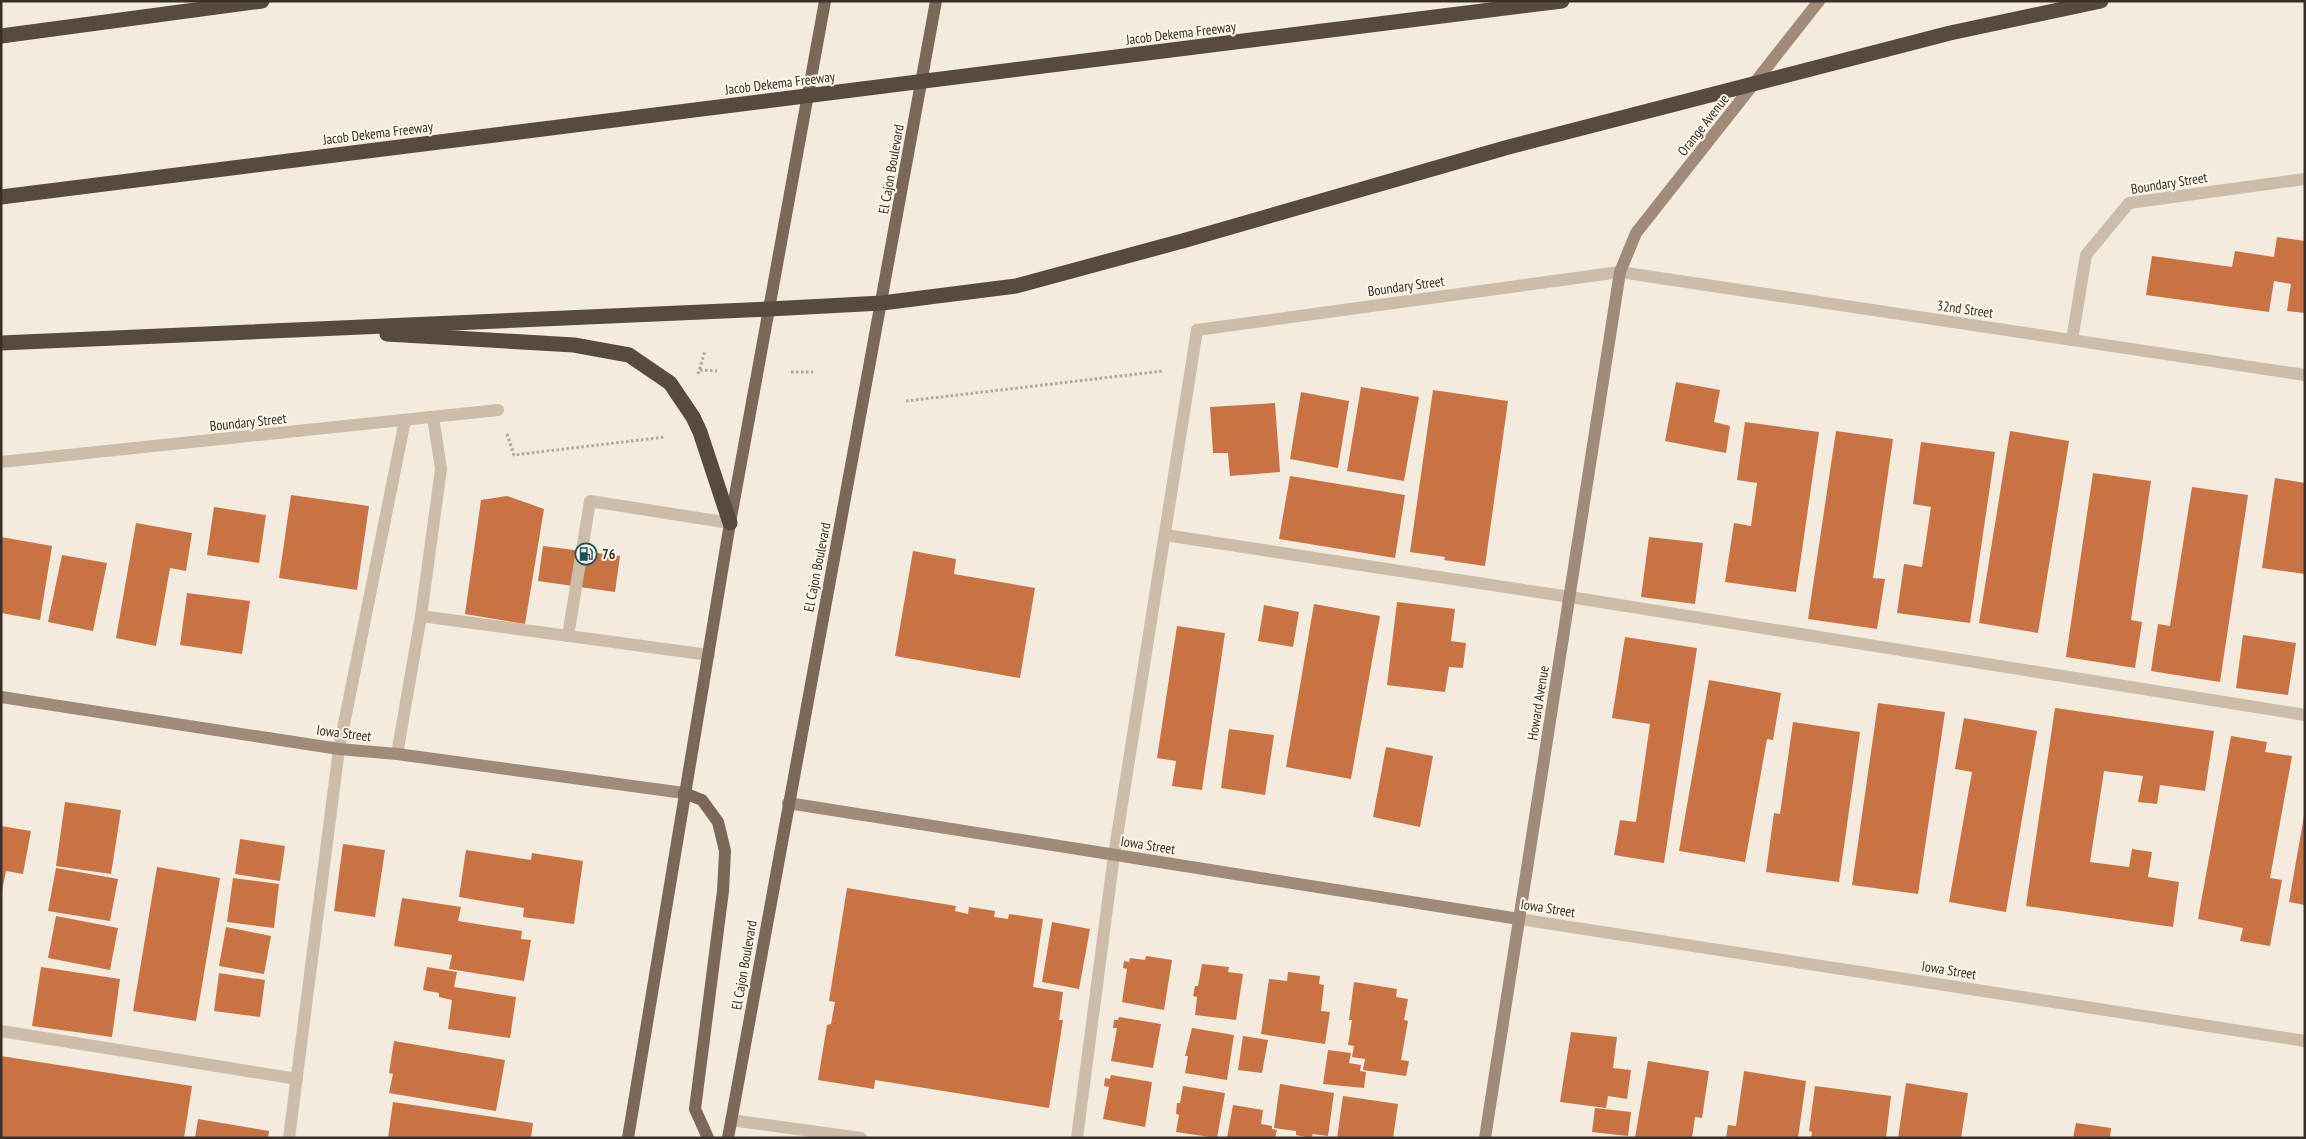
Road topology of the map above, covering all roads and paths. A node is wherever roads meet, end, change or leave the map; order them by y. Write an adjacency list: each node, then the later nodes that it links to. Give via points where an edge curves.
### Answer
1 (262, 1): 7 (highway)
2 (825, 1): 12 (main road)
3 (936, 1): 11 (main road, El Cajon Boulevard)
4 (1562, 1): 9 (highway, Jacob Dekema Freeway)
5 (1819, 1): 10 (street, Orange Avenue, via 1636,233)
6 (2101, 1): 11 (highway, via 1950,33 1505,148 1196,238 1016,286)
7 (1, 36)
8 (2305, 179): 14 (street, Boundary Street, via 2129,203 2086,255)
9 (1, 197)
10 (1620, 272): 14 (street, 32nd Street); 17 (street, Boundary Street, via 1197,330); 30 (street, Howard Avenue)
11 (882, 303): 12 (highway); 39 (main road, El Cajon Boulevard)
12 (769, 309): 13 (highway); 28 (main road)
13 (306, 329): 15 (highway); 28 (highway, via 574,345 629,356 670,382 693,417)
14 (2072, 340): 21 (street, 32nd Street)
15 (1, 343)
16 (705, 351): 18 (path, via 700,370)
17 (1191, 367): 22 (path); 29 (street)
18 (717, 370)
19 (791, 372): 20 (path)
20 (813, 372)
21 (2305, 375)
22 (906, 402)
23 (498, 410): 24 (street, Boundary Street); 26 (path, via 514,455)
24 (433, 417): 25 (street, Boundary Street); 31 (street, via 441,469)
25 (405, 420): 27 (street, Boundary Street); 36 (street)
26 (665, 437)
27 (1, 462)
28 (730, 524): 32 (street, via 590,501); 33 (main road)
29 (1165, 535): 30 (street); 40 (street)
30 (1570, 597): 35 (street); 41 (street, Howard Avenue)
31 (421, 616): 32 (street); 37 (street)
32 (568, 636): 33 (street)
33 (709, 655): 38 (main road)
34 (1, 697): 36 (street, Iowa Street)
35 (2305, 715)
36 (339, 749): 37 (street, Iowa Street); 44 (street)
37 (398, 754): 38 (street, Iowa Street)
38 (684, 792): 47 (main road); 48 (main road, via 702,800 718,822 725,851 723,891 695,1108)
39 (788, 803): 40 (street, Iowa Street); 45 (main road, El Cajon Boulevard)
40 (1114, 855): 41 (street, Iowa Street); 51 (street)
41 (1519, 919): 43 (street, Iowa Street); 52 (street, Howard Avenue)
42 (1, 1031): 44 (street)
43 (2305, 1040)
44 (296, 1079): 46 (street)
45 (731, 1120): 49 (main road, El Cajon Boulevard); 50 (street)
46 (289, 1138)
47 (628, 1138)
48 (708, 1138)
49 (728, 1138)
50 (861, 1138)
51 (1077, 1138)
52 (1485, 1138)

